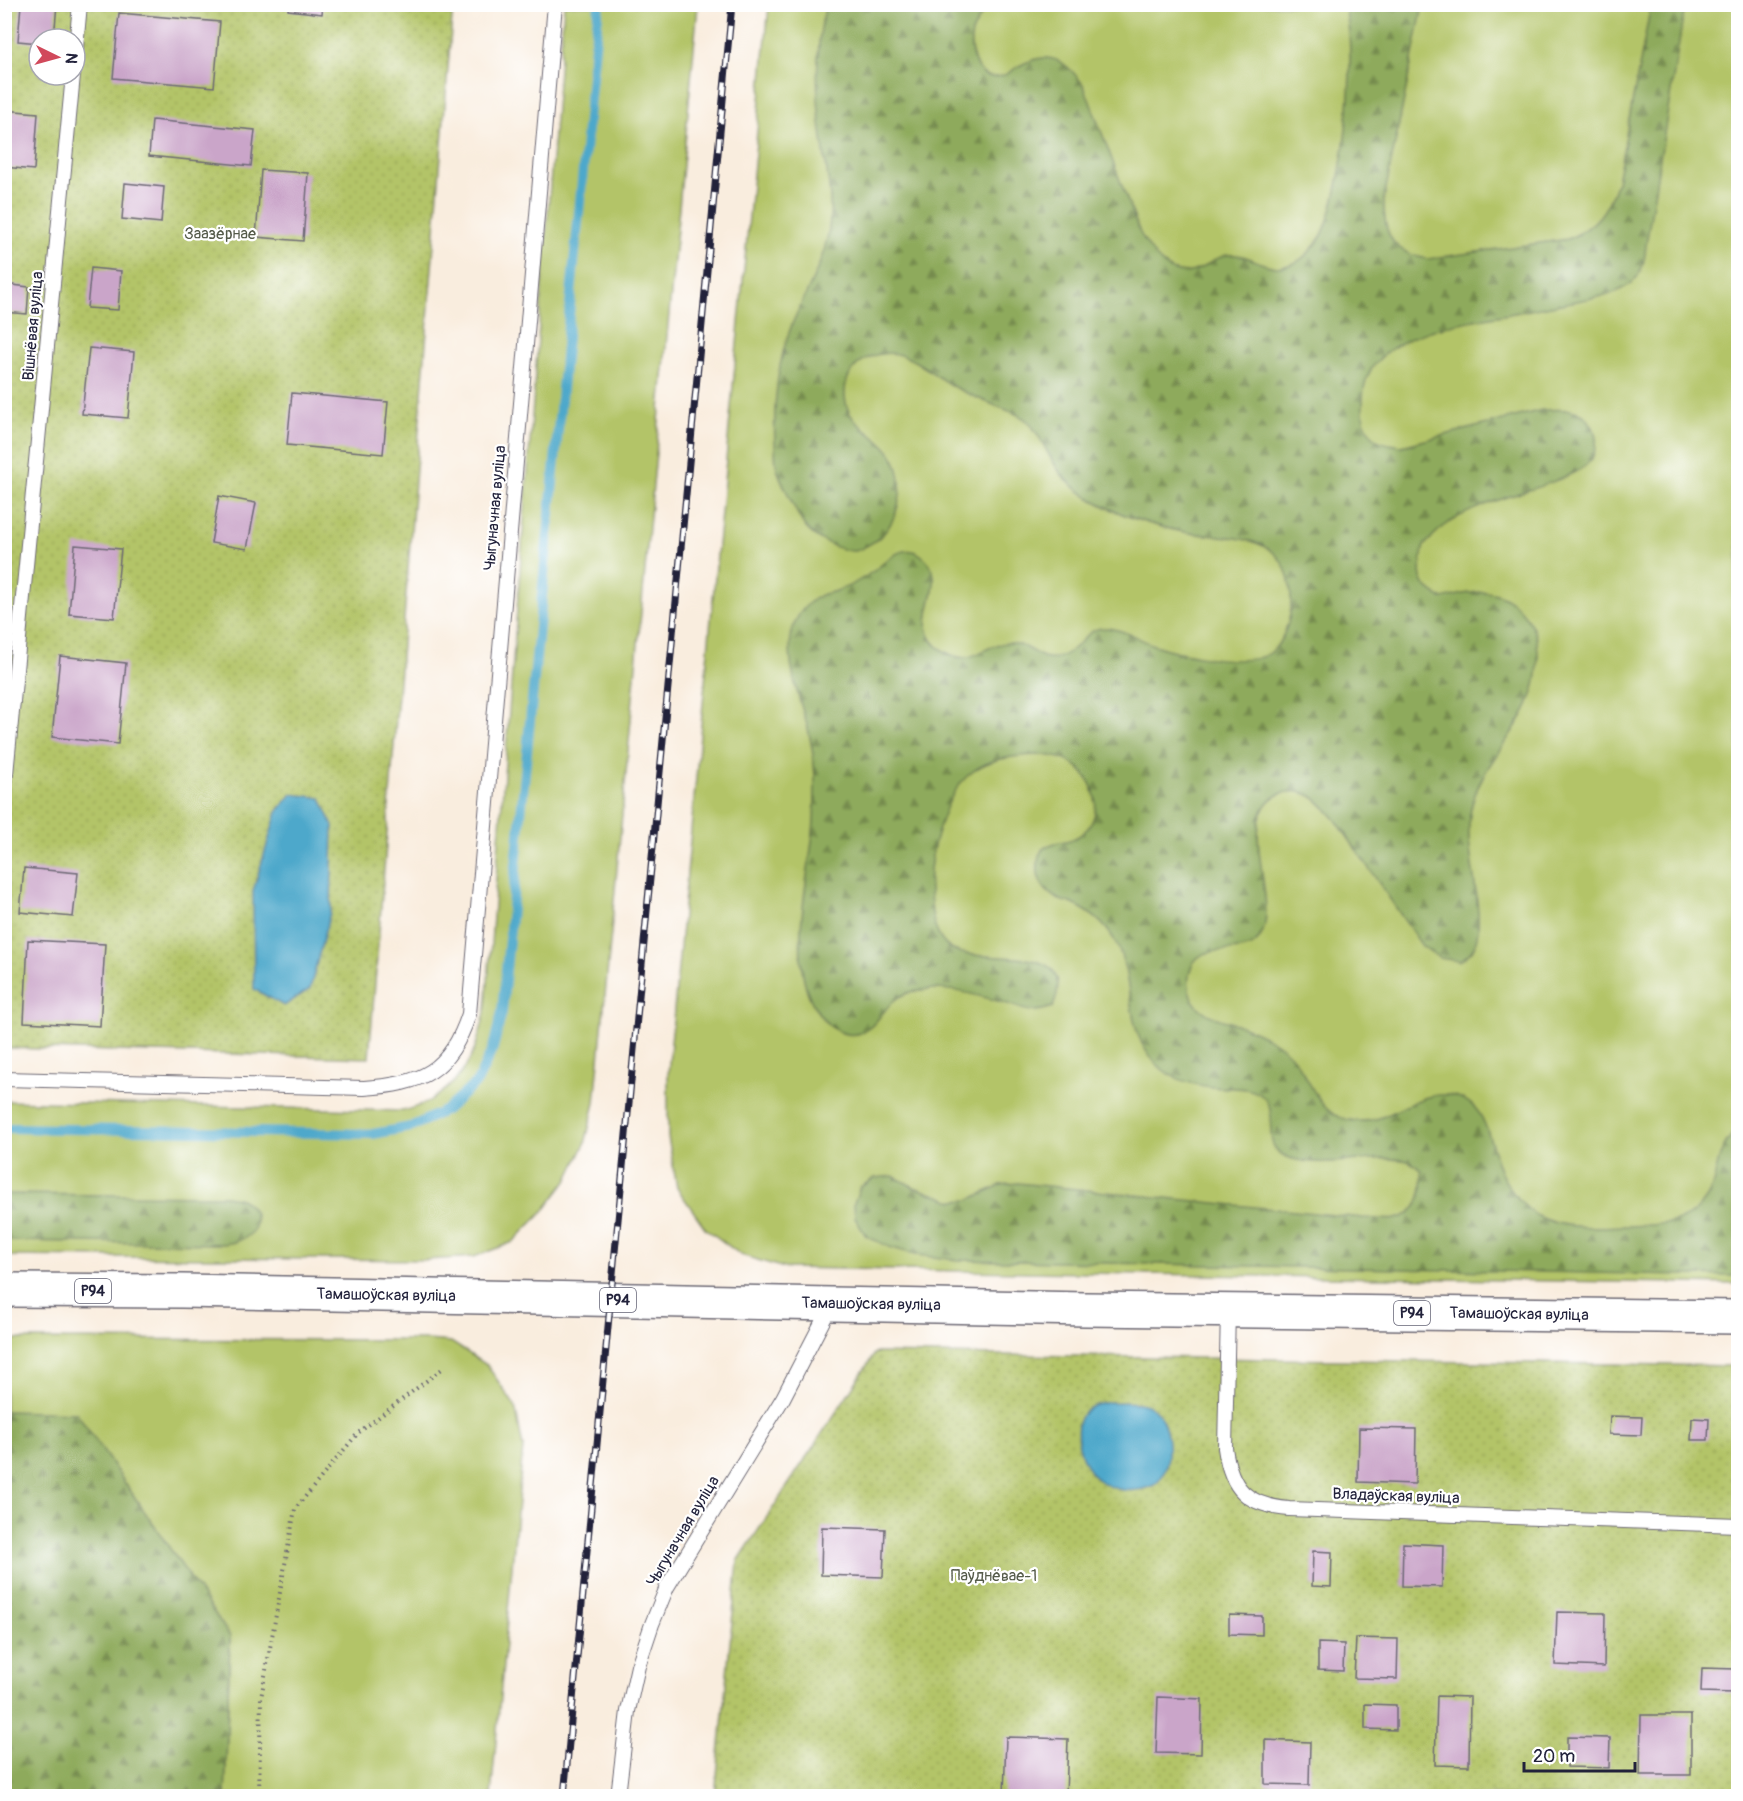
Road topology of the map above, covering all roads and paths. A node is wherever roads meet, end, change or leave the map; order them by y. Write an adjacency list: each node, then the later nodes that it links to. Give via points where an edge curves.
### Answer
1 (80, 4): 3 (lane)
2 (555, 4): 6 (lane, Чыгуначная вуліца, via 469,1014 462,1035 435,1070 391,1086)
3 (78, 27)
4 (72, 87): 5 (lane, Вішнёвая вуліца)
5 (4, 795)
6 (4, 1079)
7 (4, 1290): 8 (main road, Тамашоўская вуліца / Р94)
8 (832, 1303): 9 (main road, Тамашоўская вуліца / Р94); 14 (lane, Чыгуначная вуліца, via 783,1398 667,1587 638,1666 628,1711)
9 (1228, 1310): 10 (main road, Тамашоўская вуліца / Р94); 12 (lane, Владаўская вуліца, via 1228,1467 1243,1492 1269,1507)
10 (1738, 1317)
11 (442, 1369): 13 (path, via 358,1433 294,1509 261,1698)
12 (1738, 1525)
13 (259, 1797)
14 (618, 1797)

